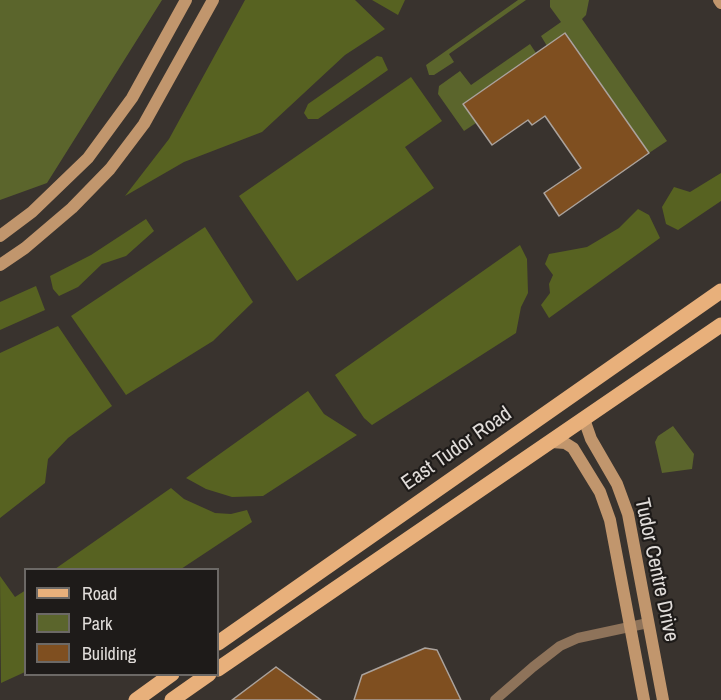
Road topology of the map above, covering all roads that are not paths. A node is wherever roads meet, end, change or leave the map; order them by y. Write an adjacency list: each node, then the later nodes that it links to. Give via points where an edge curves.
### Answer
1 (186, 0): 3 (street, via 132,98 88,158 32,213)
2 (213, 0): 4 (street, via 144,124 110,169 72,208)
3 (0, 236)
4 (0, 265)
5 (721, 291): 11 (main road, East Tudor Road)
6 (721, 325): 7 (main road)
7 (584, 419): 8 (main road); 9 (street, Tudor Centre Drive, via 628,514)
8 (552, 441): 10 (street, Tudor Centre Drive, via 573,448 600,492 610,520); 12 (main road)
9 (648, 624): 10 (street); 19 (street, Tudor Centre Drive)
10 (630, 628): 17 (street, via 578,638 560,646); 18 (street, Tudor Centre Drive)
11 (219, 641)
12 (219, 668)
13 (171, 676): 15 (main road)
14 (208, 676): 16 (main road)
15 (136, 700)
16 (172, 700)
17 (495, 700)
18 (644, 700)
19 (663, 700)

